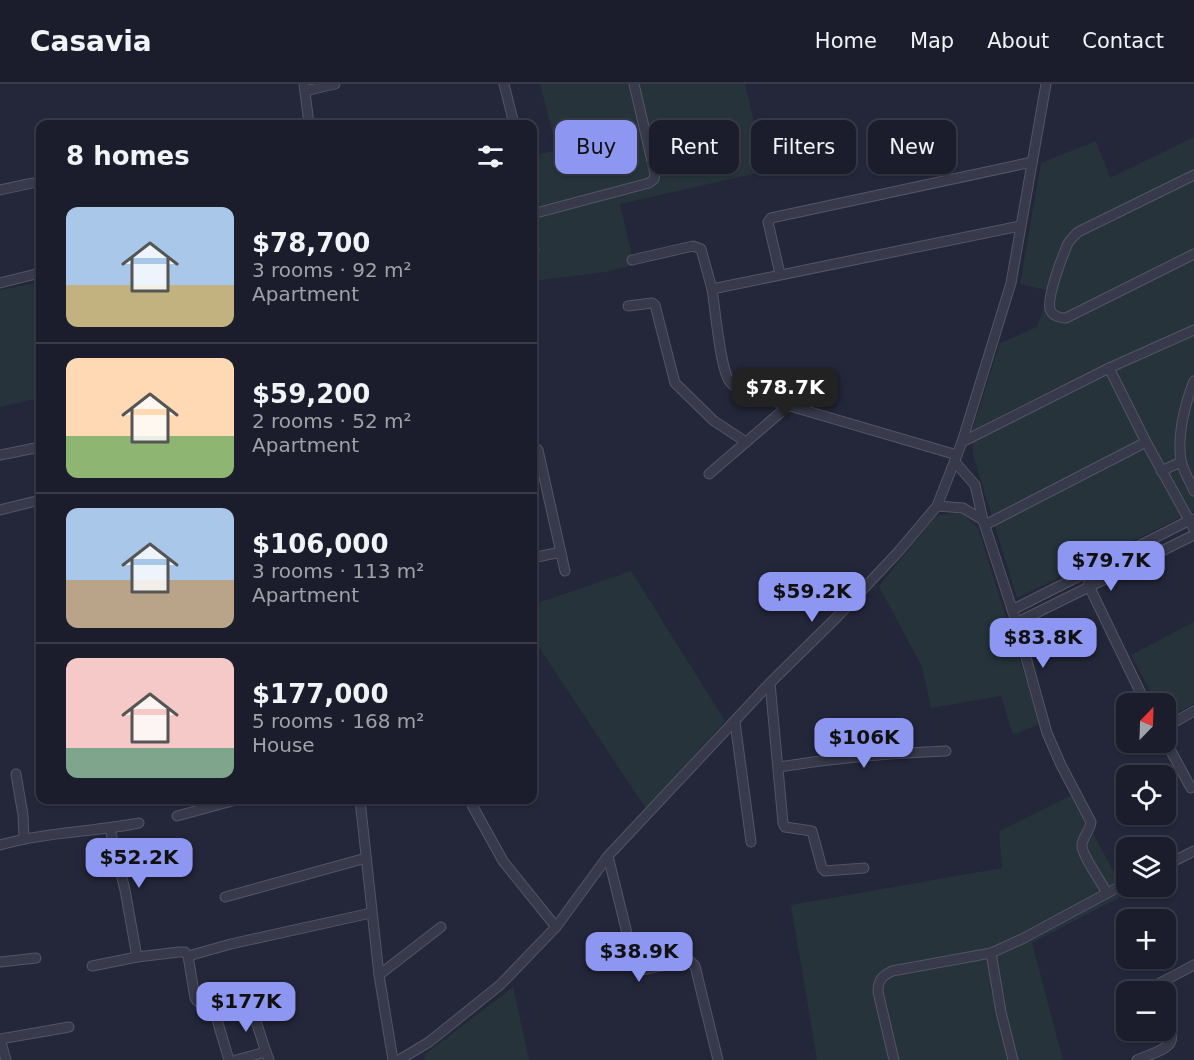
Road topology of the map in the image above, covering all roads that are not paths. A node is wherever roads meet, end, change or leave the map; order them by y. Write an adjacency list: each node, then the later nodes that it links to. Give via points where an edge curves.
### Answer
1 (335, 84): 5 (street)
2 (504, 84): 7 (street)
3 (634, 84): 12 (street, via 654,179)
4 (1046, 84): 8 (street)
5 (305, 88): 6 (street)
6 (309, 120)
7 (513, 120)
8 (1032, 162): 13 (street); 17 (street, via 771,218 768,222)
9 (1194, 175): 14 (street, via 1078,232 1066,247 1050,309 1066,318)
10 (32, 183): 11 (street)
11 (0, 190)
12 (537, 213)
13 (1020, 226): 17 (street); 26 (street, via 1008,293)
14 (1194, 254)
15 (632, 260): 19 (street, via 698,247)
16 (36, 274): 18 (street)
17 (780, 274): 19 (street)
18 (0, 283)
19 (712, 289): 24 (street, via 727,378 746,393)
20 (628, 306): 25 (street, via 655,305 675,383 714,421)
21 (1194, 330): 22 (street)
22 (1109, 368): 26 (street); 27 (street)
23 (1194, 381): 32 (street, via 1183,422)
24 (788, 406): 25 (street); 31 (street)
25 (746, 442): 34 (street)
26 (962, 442): 31 (street)
27 (1146, 442): 33 (street); 39 (street)
28 (36, 448): 30 (street)
29 (537, 449): 42 (street)
30 (0, 456)
31 (956, 459): 37 (street); 39 (street, via 975,485)
32 (1181, 462): 33 (street); 35 (street)
33 (1161, 471): 40 (street)
34 (709, 474)
35 (1194, 491)
36 (36, 501): 38 (street)
37 (937, 506): 39 (street, via 963,508); 49 (street, via 861,592)
38 (0, 510)
39 (984, 522): 47 (street)
40 (1192, 523): 45 (street)
41 (1194, 535): 46 (street)
42 (561, 552): 43 (street); 44 (street)
43 (537, 557)
44 (565, 571)
45 (1083, 575): 46 (street); 47 (street)
46 (1090, 588): 48 (street); 50 (street)
47 (1012, 610): 48 (street)
48 (1016, 623): 74 (street, via 1047,733 1091,822 1082,849)
49 (770, 683): 53 (street); 56 (street)
50 (1141, 693)
51 (1194, 711): 52 (street)
52 (1176, 721)
53 (735, 722): 66 (street); 69 (street)
54 (946, 751): 56 (street, via 887,753)
55 (1172, 753): 58 (street)
56 (779, 767): 72 (street, via 785,827 812,831 825,871)
57 (16, 774): 65 (street)
58 (1191, 788)
59 (221, 804): 62 (street)
60 (360, 804): 70 (street)
61 (472, 805): 78 (street, via 502,861)
62 (177, 816)
63 (139, 823): 64 (street)
64 (110, 829): 65 (street); 81 (street, via 126,890)
65 (24, 838): 67 (street)
66 (751, 842)
67 (0, 844)
68 (1194, 851): 71 (street)
69 (608, 856): 78 (street); 98 (street, via 635,966 641,970 685,961 695,966)
70 (366, 858): 75 (street); 76 (street)
71 (1176, 860)
72 (864, 868)
73 (1116, 888): 74 (street)
74 (1107, 893): 79 (street)
75 (225, 897)
76 (371, 913): 80 (street); 86 (street)
77 (441, 927): 86 (street)
78 (556, 927): 97 (street, via 500,986 429,1042)
79 (991, 953): 99 (street, via 892,971 883,976 878,992); 100 (street)
80 (188, 956): 81 (street, via 182,951); 94 (street, via 195,998 213,1010)
81 (137, 957): 85 (street)
82 (36, 958): 83 (street)
83 (0, 962)
84 (1194, 964): 87 (street)
85 (92, 966)
86 (378, 975): 96 (street)
87 (1163, 981)
88 (251, 1006): 92 (street)
89 (69, 1027): 90 (street)
90 (0, 1039): 93 (street)
91 (1171, 1041): 101 (street)
92 (268, 1056): 95 (street)
93 (6, 1060)
94 (229, 1060)
95 (236, 1060)
96 (393, 1060)
97 (399, 1060)
98 (718, 1060)
99 (894, 1060)
100 (1013, 1060)
101 (1137, 1060)

